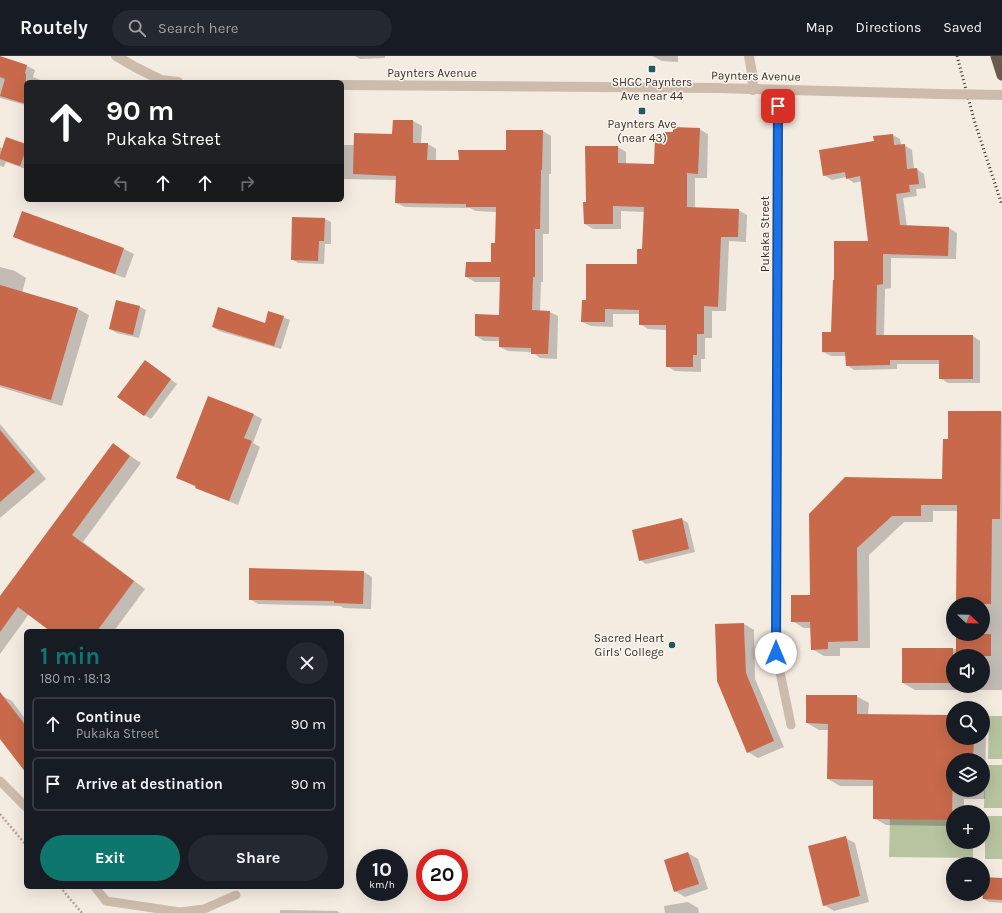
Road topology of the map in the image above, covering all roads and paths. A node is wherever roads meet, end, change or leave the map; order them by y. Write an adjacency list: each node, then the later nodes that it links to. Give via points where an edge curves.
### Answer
1 (116, 56): 5 (street)
2 (748, 56): 7 (street)
3 (996, 56): 4 (highway)
4 (1002, 75)
5 (161, 80)
6 (344, 85): 7 (street, Paynters Avenue)
7 (753, 90): 8 (street, Paynters Avenue)
8 (778, 90): 9 (street, Paynters Avenue, bridge); 10 (street, Pukaka Street)
9 (1002, 95)
10 (777, 378): 11 (lane, via 776,653)
11 (791, 725)
12 (0, 781): 13 (lane)
13 (24, 805)
14 (0, 814): 15 (path)
15 (24, 843)
16 (62, 889): 19 (path)
17 (97, 889): 18 (lane, via 106,901 180,912 204,909)
18 (236, 895)
19 (82, 913)

